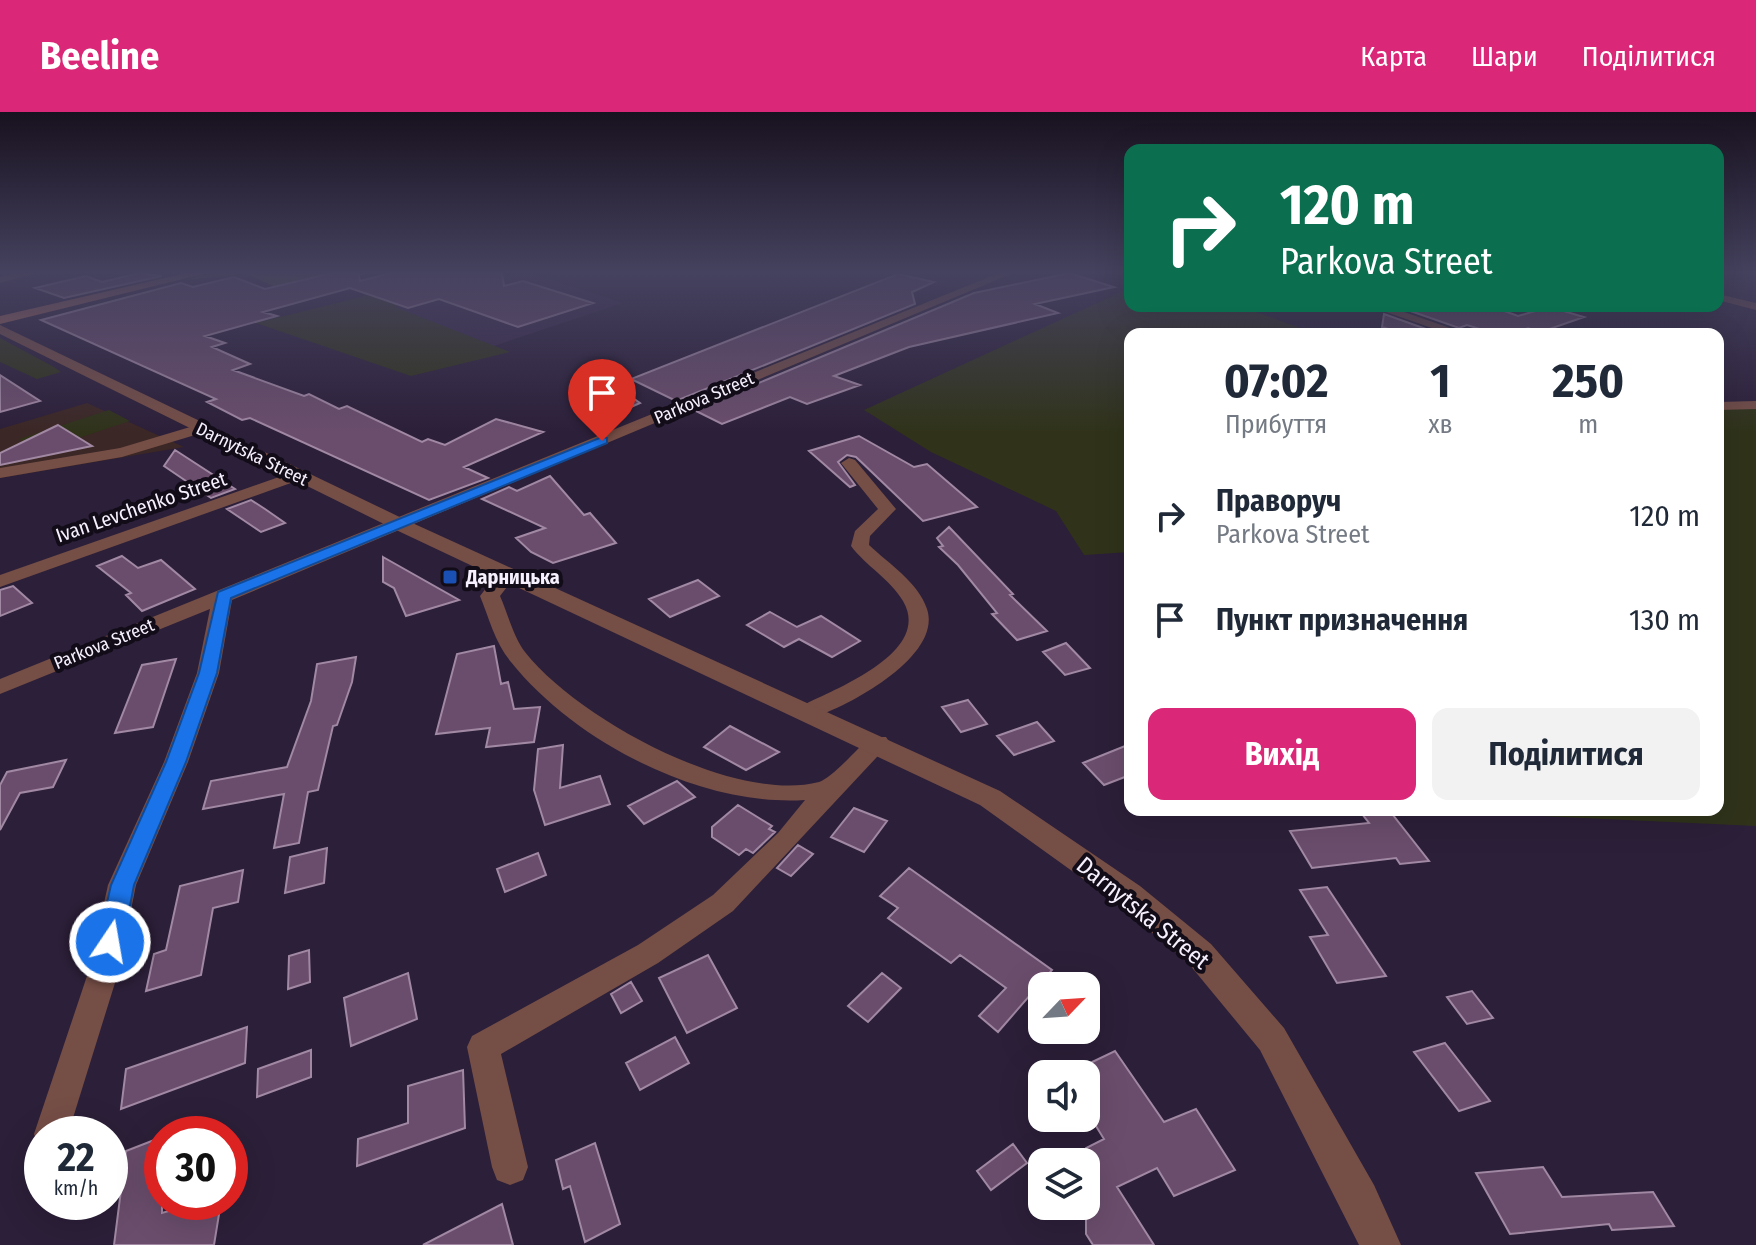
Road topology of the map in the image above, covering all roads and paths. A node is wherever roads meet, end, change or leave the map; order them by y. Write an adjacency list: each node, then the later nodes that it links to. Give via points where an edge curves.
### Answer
1 (881, 326): 9 (street, Parkova Street)
2 (0, 329): 5 (street, Darnytska Street)
3 (1756, 405): 4 (street)
4 (1724, 406)
5 (200, 429): 7 (street, via 122,452); 8 (street, Darnytska Street)
6 (849, 463): 14 (street, via 887,509 861,535 860,546 906,592 918,613 916,636 908,651 883,671)
7 (0, 473)
8 (296, 476): 9 (street, Darnytska Street); 11 (street, Ivan Levchenko Street)
9 (401, 525): 10 (street, Darnytska Street); 12 (street, Parkova Street)
10 (507, 574): 14 (street, Darnytska Street); 16 (street, via 490,596 515,653 571,708 637,751 717,783 791,795)
11 (0, 581)
12 (223, 596): 13 (street, Parkova Street); 17 (street, via 208,673 122,885 104,970)
13 (0, 687)
14 (809, 711): 15 (street, Darnytska Street)
15 (878, 743): 16 (street); 19 (street, Darnytska Street, via 990,798 1129,895 1200,954 1272,1039)
16 (828, 790): 18 (street, via 723,903 648,954 483,1047)
17 (57, 1116)
18 (510, 1167)
19 (1380, 1245)

